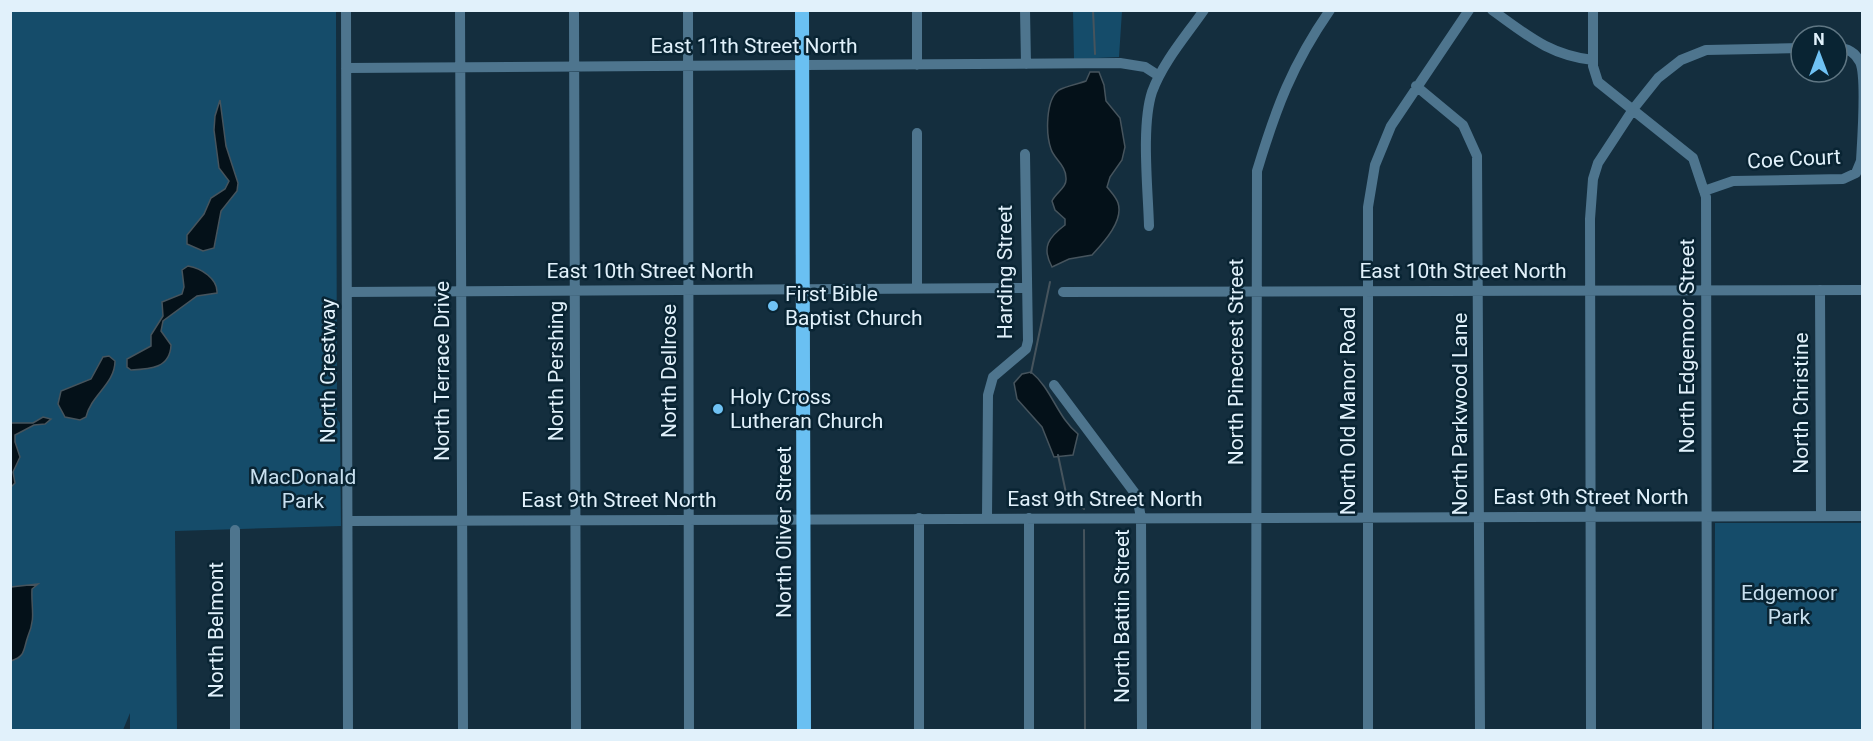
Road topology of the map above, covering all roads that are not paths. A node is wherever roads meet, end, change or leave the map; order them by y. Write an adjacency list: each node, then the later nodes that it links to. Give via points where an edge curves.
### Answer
1 (346, 10): 22 (street, North Crestway)
2 (460, 10): 20 (street, North Terrace Drive)
3 (574, 10): 21 (street, North Pershing)
4 (688, 10): 19 (street, North Dellrose)
5 (802, 10): 17 (main road, North Oliver Street)
6 (917, 10): 18 (street)
7 (1025, 10): 16 (street)
8 (1204, 10): 23 (street)
9 (1330, 10): 45 (street, North Pinecrest Street, via 1304,47 1275,109 1257,171)
10 (1469, 10): 24 (street, North Old Manor Road)
11 (1491, 10): 15 (street, via 1551,51)
12 (1593, 10): 15 (street, North Edgemoor Street)
13 (1789, 48): 26 (street, via 1706,50 1681,60 1658,78)
14 (1849, 50): 25 (street, via 1861,63)
15 (1593, 60): 26 (street, North Edgemoor Street, via 1598,82)
16 (1026, 64): 18 (street, East 11th Street North); 23 (street, East 11th Street North, via 1134,64)
17 (802, 65): 18 (street, East 11th Street North); 19 (street, East 11th Street North); 33 (main road, North Oliver Street)
18 (917, 65)
19 (688, 66): 21 (street, East 11th Street North); 34 (street, North Dellrose)
20 (461, 67): 21 (street, East 11th Street North); 22 (street, East 11th Street North); 43 (street, North Terrace Drive)
21 (575, 67): 40 (street, North Pershing)
22 (346, 68): 42 (street, North Crestway)
23 (1159, 76): 30 (street, via 1148,113)
24 (1416, 86): 35 (street, North Parkwood Lane, via 1462,125 1477,156); 41 (street, North Old Manor Road, via 1391,126 1375,165 1368,207)
25 (1862, 107): 29 (street, Coe Court, via 1861,161 1850,177 1733,181)
26 (1634, 108): 29 (street, North Edgemoor Street, via 1693,158); 36 (street, via 1598,163 1593,179)
27 (917, 133): 31 (street)
28 (1025, 154): 32 (street, Harding Street)
29 (1704, 191): 37 (street, North Edgemoor Street)
30 (1149, 226)
31 (917, 288): 32 (street, East 10th Street North); 33 (street, East 10th Street North)
32 (1026, 288): 53 (street, Harding Street, via 1026,349 993,377 988,395)
33 (803, 289): 34 (street, East 10th Street North); 59 (main road, North Oliver Street)
34 (688, 290): 40 (street, East 10th Street North); 58 (street, North Dellrose)
35 (1479, 290): 36 (street, East 10th Street North); 41 (street, East 10th Street North); 49 (street, North Parkwood Lane)
36 (1590, 290): 37 (street, East 10th Street North); 50 (street)
37 (1706, 290): 38 (street, East 10th Street North); 51 (street, North Edgemoor Street)
38 (1820, 290): 39 (street, East 10th Street North); 47 (street, North Christine)
39 (1863, 290)
40 (575, 291): 43 (street, East 10th Street North); 60 (street, North Pershing)
41 (1368, 291): 45 (street, East 10th Street North); 57 (street, North Old Manor Road)
42 (347, 292): 43 (street, East 10th Street North); 61 (street, North Crestway)
43 (462, 292): 62 (street, North Terrace Drive)
44 (1063, 292): 45 (street, East 10th Street North)
45 (1255, 292): 56 (street, North Pinecrest Street)
46 (1054, 386): 55 (street, North Battin Street, via 1137,496)
47 (1821, 516): 48 (street, East 9th Street North); 51 (street, East 9th Street North)
48 (1863, 516)
49 (1479, 517): 50 (street, East 9th Street North); 57 (street, East 9th Street North); 75 (street, North Parkwood Lane)
50 (1591, 517): 51 (street, East 9th Street North); 76 (street)
51 (1707, 517): 77 (street, North Edgemoor Street)
52 (919, 518): 53 (street, East 9th Street North); 59 (street, East 9th Street North); 70 (street)
53 (987, 518): 54 (street, East 9th Street North)
54 (1029, 518): 55 (street, East 9th Street North); 71 (street)
55 (1141, 518): 56 (street, East 9th Street North); 72 (street, North Battin Street)
56 (1255, 518): 57 (street, East 9th Street North); 73 (street, North Pinecrest Street)
57 (1368, 518): 74 (street, North Old Manor Road)
58 (689, 519): 59 (street, East 9th Street North); 60 (street, East 9th Street North); 68 (street, North Dellrose)
59 (805, 519): 69 (main road, North Oliver Street)
60 (576, 520): 62 (street, East 9th Street North); 67 (street, North Pershing)
61 (348, 521): 62 (street, East 9th Street North); 65 (street, North Crestway)
62 (462, 521): 66 (street, North Terrace Drive)
63 (235, 530): 64 (street, North Belmont)
64 (235, 730)
65 (348, 730)
66 (463, 730)
67 (576, 730)
68 (689, 730)
69 (804, 730)
70 (919, 730)
71 (1029, 730)
72 (1142, 730)
73 (1256, 730)
74 (1368, 730)
75 (1480, 730)
76 (1592, 730)
77 (1707, 730)

